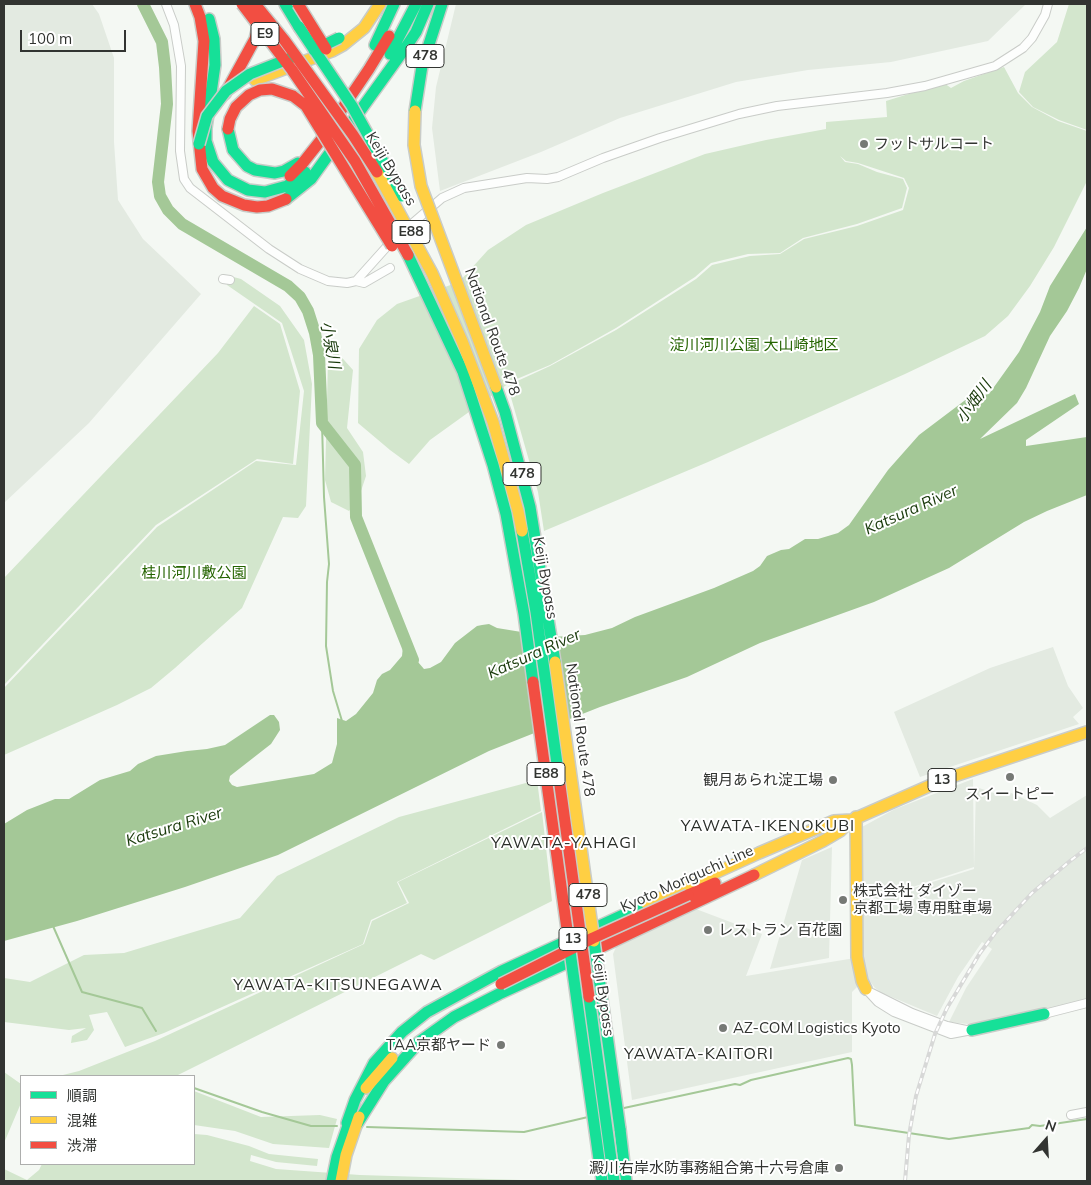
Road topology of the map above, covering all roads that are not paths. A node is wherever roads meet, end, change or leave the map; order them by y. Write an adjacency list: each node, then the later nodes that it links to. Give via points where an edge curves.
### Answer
1 (166, 4): 26 (street, via 174,25 181,66 180,151 184,179 190,188 300,269 328,281)
2 (195, 4): 22 (main road, bridge, via 204,41)
3 (204, 4): 17 (main road, via 214,39 215,58 206,141 213,162 228,180 248,190 265,192 298,179 312,165)
4 (232, 4): 18 (main road, bridge)
5 (242, 4): 18 (main road, E9, bridge)
6 (255, 4): 18 (main road, E9, bridge)
7 (260, 4): 21 (main road, via 255,39 222,99)
8 (285, 4): 24 (main road, E88, bridge, via 352,106)
9 (298, 4): 24 (main road, bridge, via 346,80)
10 (369, 4): 22 (main road, bridge, via 359,20 338,38 259,70 234,85 207,116)
11 (380, 4): 21 (main road, via 355,37 332,51 259,77 244,86 227,101)
12 (394, 4): 19 (main road)
13 (413, 4): 17 (main road); 19 (main road)
14 (428, 4): 20 (main road, via 416,32)
15 (442, 4): 33 (main road, National Route 478 / 478, bridge, via 422,66 414,145 421,186 503,404 530,506 548,610)
16 (1048, 4): 26 (street, via 1032,38 1023,48 995,66 925,86 739,114 652,140 555,179 527,178 464,188 447,195 422,214)
17 (394, 48): 20 (main road)
18 (293, 64): 27 (main road, Keiji Bypass / E88, bridge, via 384,211 430,298); 28 (main road, Keiji Bypass / E88, bridge, via 353,135 375,168 416,242 455,324)
19 (349, 98): 23 (main road)
20 (365, 104): 22 (main road, via 310,179 290,197 268,206 244,205 227,199 213,188 200,163)
21 (214, 124): 23 (main road, via 214,143 224,167 252,184 270,184 290,176)
22 (198, 144)
23 (314, 149): 27 (main road, bridge, via 284,171 255,170 233,150 228,129 233,113 240,102 260,90 286,92 306,106 413,281)
24 (387, 168): 28 (main road, E88, bridge, via 453,305)
25 (390, 268): 26 (street, via 364,283)
26 (356, 281)
27 (463, 372): 47 (main road, Keiji Bypass / E88, bridge, via 506,514 526,623)
28 (493, 422): 48 (main road, Keiji Bypass / E88, bridge, via 518,511 536,612)
29 (1087, 732): 30 (main road, Kyoto Moriguchi Line / 13, via 945,779)
30 (853, 818): 31 (main road, 13, via 834,821); 32 (main road, 13, via 823,841); 33 (main road, Kyoto Moriguchi Line / 13, bridge); 36 (main road, via 858,831 857,957)
31 (672, 890): 32 (street); 34 (main road, 13)
32 (682, 910): 35 (main road, 13)
33 (593, 938): 35 (main road, Kyoto Moriguchi Line / 13, bridge); 44 (main road, National Route 478 / 478, bridge)
34 (502, 971): 35 (street); 42 (main road, 13, via 427,1012 402,1032 374,1063 355,1100)
35 (506, 986): 42 (main road, 13, via 419,1042); 42 (main road, Kyoto Moriguchi Line / 13, via 455,1008 407,1043 378,1074)
36 (866, 989): 39 (street, via 894,1012 951,1034)
37 (1087, 1003): 38 (street)
38 (1044, 1014): 39 (main road)
39 (972, 1030)
40 (1087, 1112): 41 (street)
41 (1071, 1115)
42 (352, 1123): 43 (main road, Kyoto Moriguchi Line / 13)
43 (340, 1163): 45 (main road, Kyoto Moriguchi Line / 13); 46 (main road, Kyoto Moriguchi Line / 13)
44 (626, 1179)
45 (332, 1181)
46 (341, 1181)
47 (602, 1181)
48 (614, 1181)

